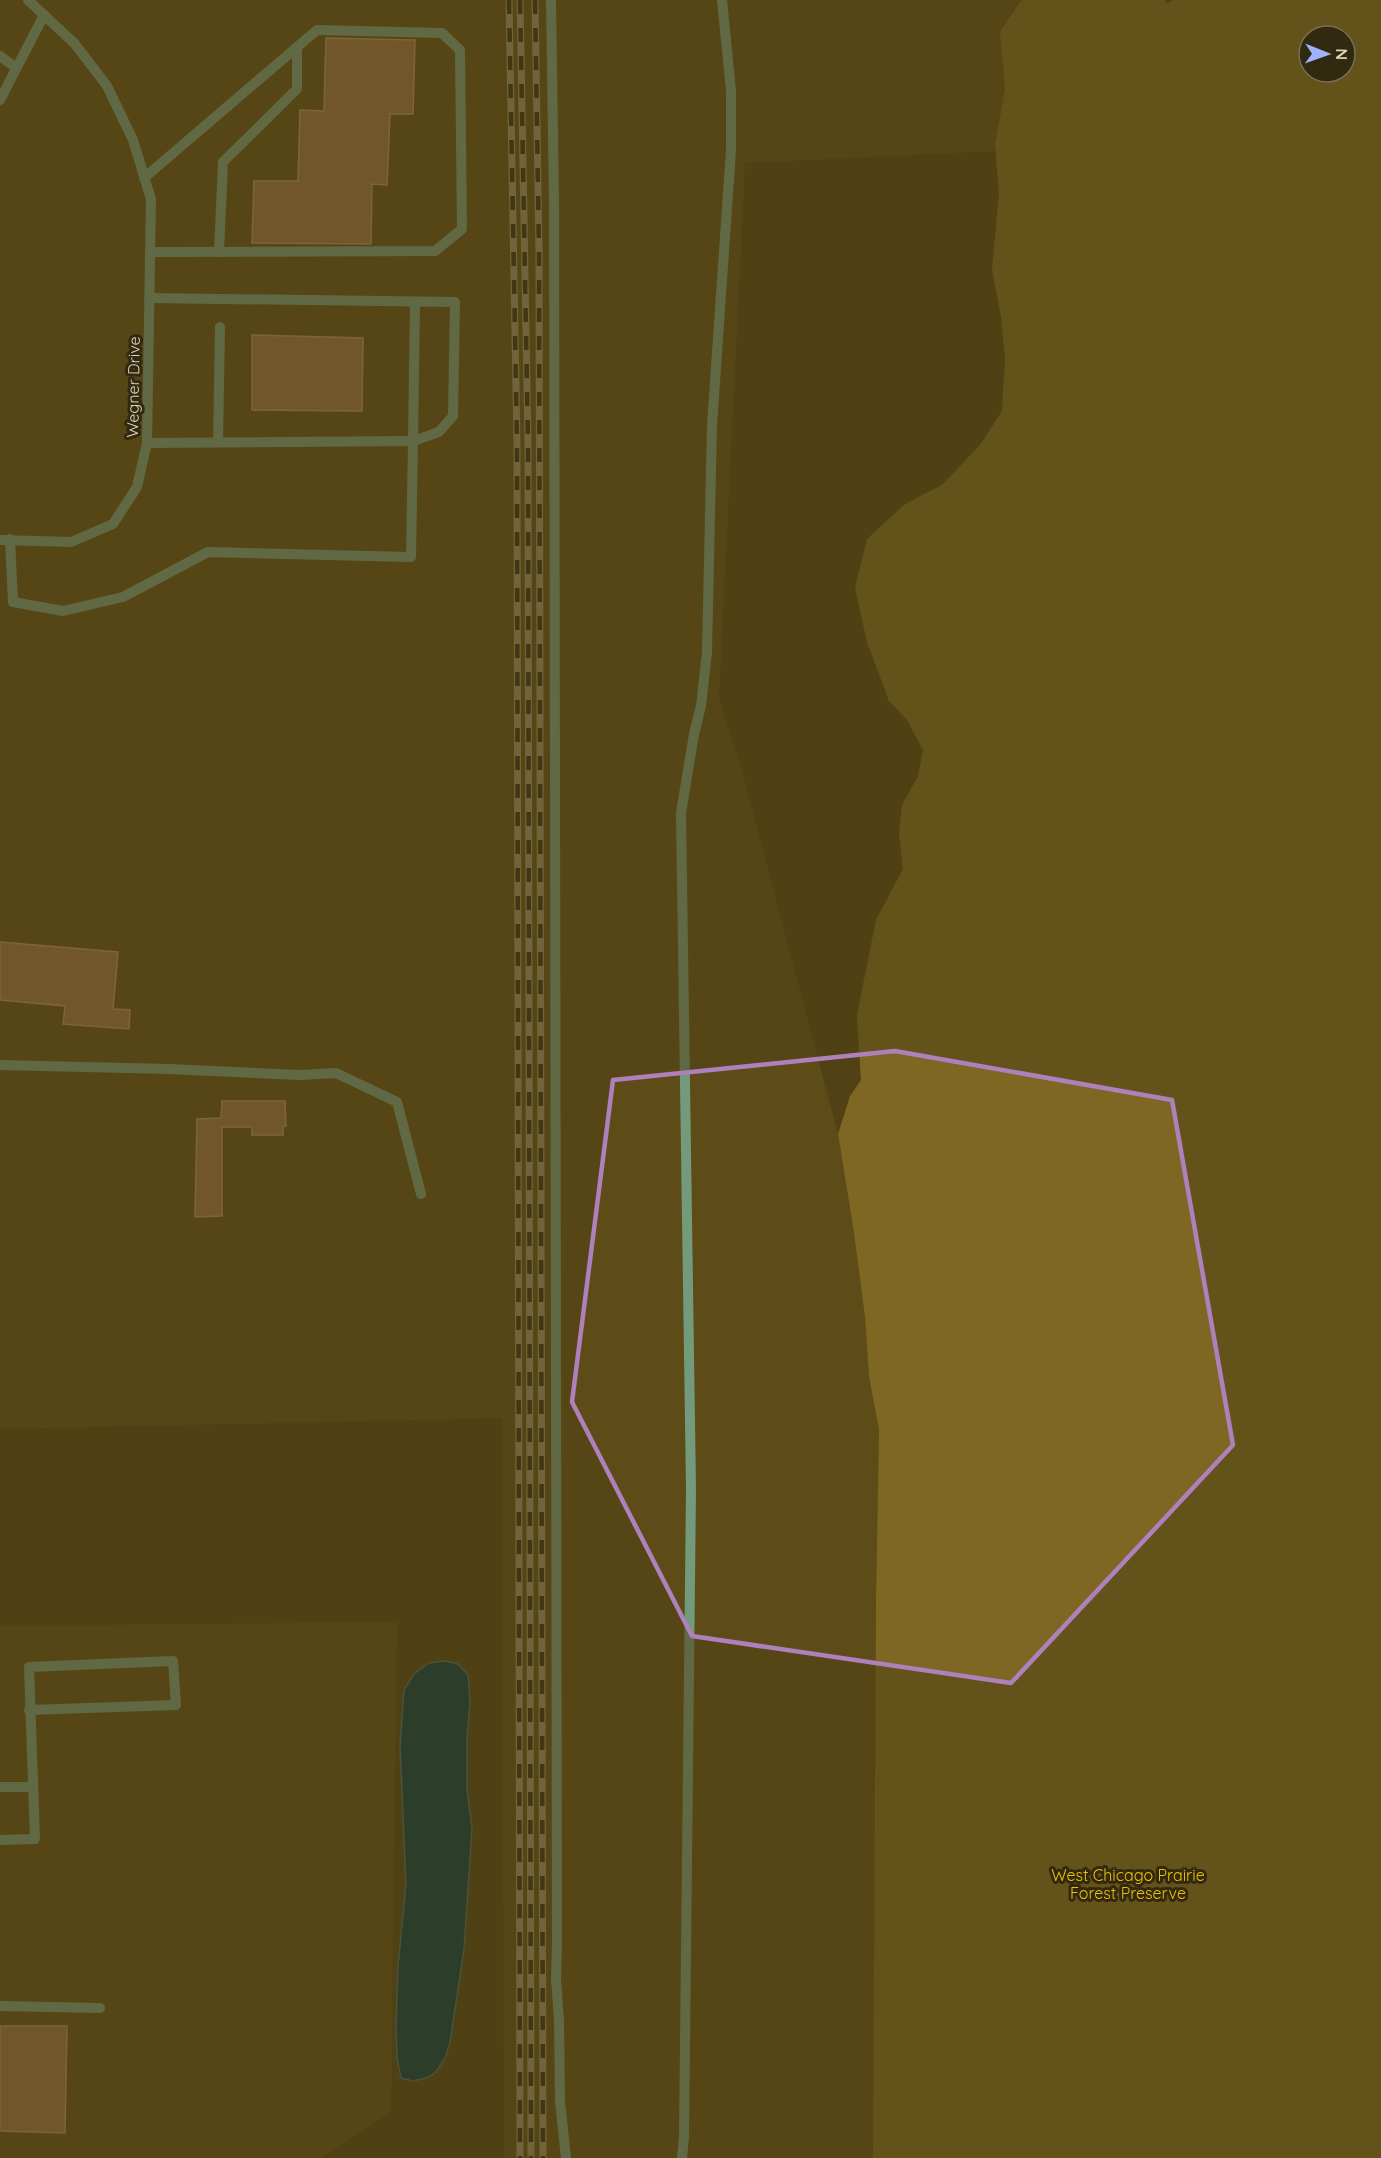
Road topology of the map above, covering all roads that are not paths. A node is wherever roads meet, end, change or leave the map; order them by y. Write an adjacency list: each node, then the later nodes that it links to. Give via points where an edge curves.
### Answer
1 (28, 0): 4 (street, Wegner Drive)
2 (551, 0): 27 (street, via 556,1979)
3 (722, 0): 28 (street, via 731,91 731,150 712,425 707,652 681,813 691,1489)
4 (44, 15): 7 (street); 9 (street, Wegner Drive, via 75,44 106,86 133,140)
5 (297, 47): 9 (street); 11 (street, via 297,89 223,162); 11 (street, via 317,30 442,33 460,50 462,229 435,251)
6 (0, 56): 7 (street)
7 (16, 68): 8 (street)
8 (0, 100)
9 (144, 178): 10 (street, Wegner Drive, via 151,199)
10 (150, 252): 11 (street); 12 (street, Wegner Drive)
11 (219, 252)
12 (149, 298): 13 (street); 17 (street, Wegner Drive)
13 (415, 302): 15 (street); 15 (street, via 455,302 453,416 439,432)
14 (220, 327): 16 (street)
15 (413, 441): 16 (street); 18 (street, via 411,557 208,552 123,597 63,611 13,602)
16 (218, 442): 17 (street)
17 (147, 443): 18 (street, Wegner Drive, via 137,487 113,524 71,542)
18 (5, 540)
19 (0, 1065): 20 (street, via 336,1073 397,1102)
20 (422, 1194)
21 (29, 1710): 21 (street, via 176,1706 173,1661 29,1667); 23 (street)
22 (0, 1787): 23 (street)
23 (33, 1787): 24 (street, via 35,1839)
24 (0, 1840)
25 (0, 2006): 26 (street)
26 (100, 2008)
27 (566, 2158)
28 (682, 2158)

